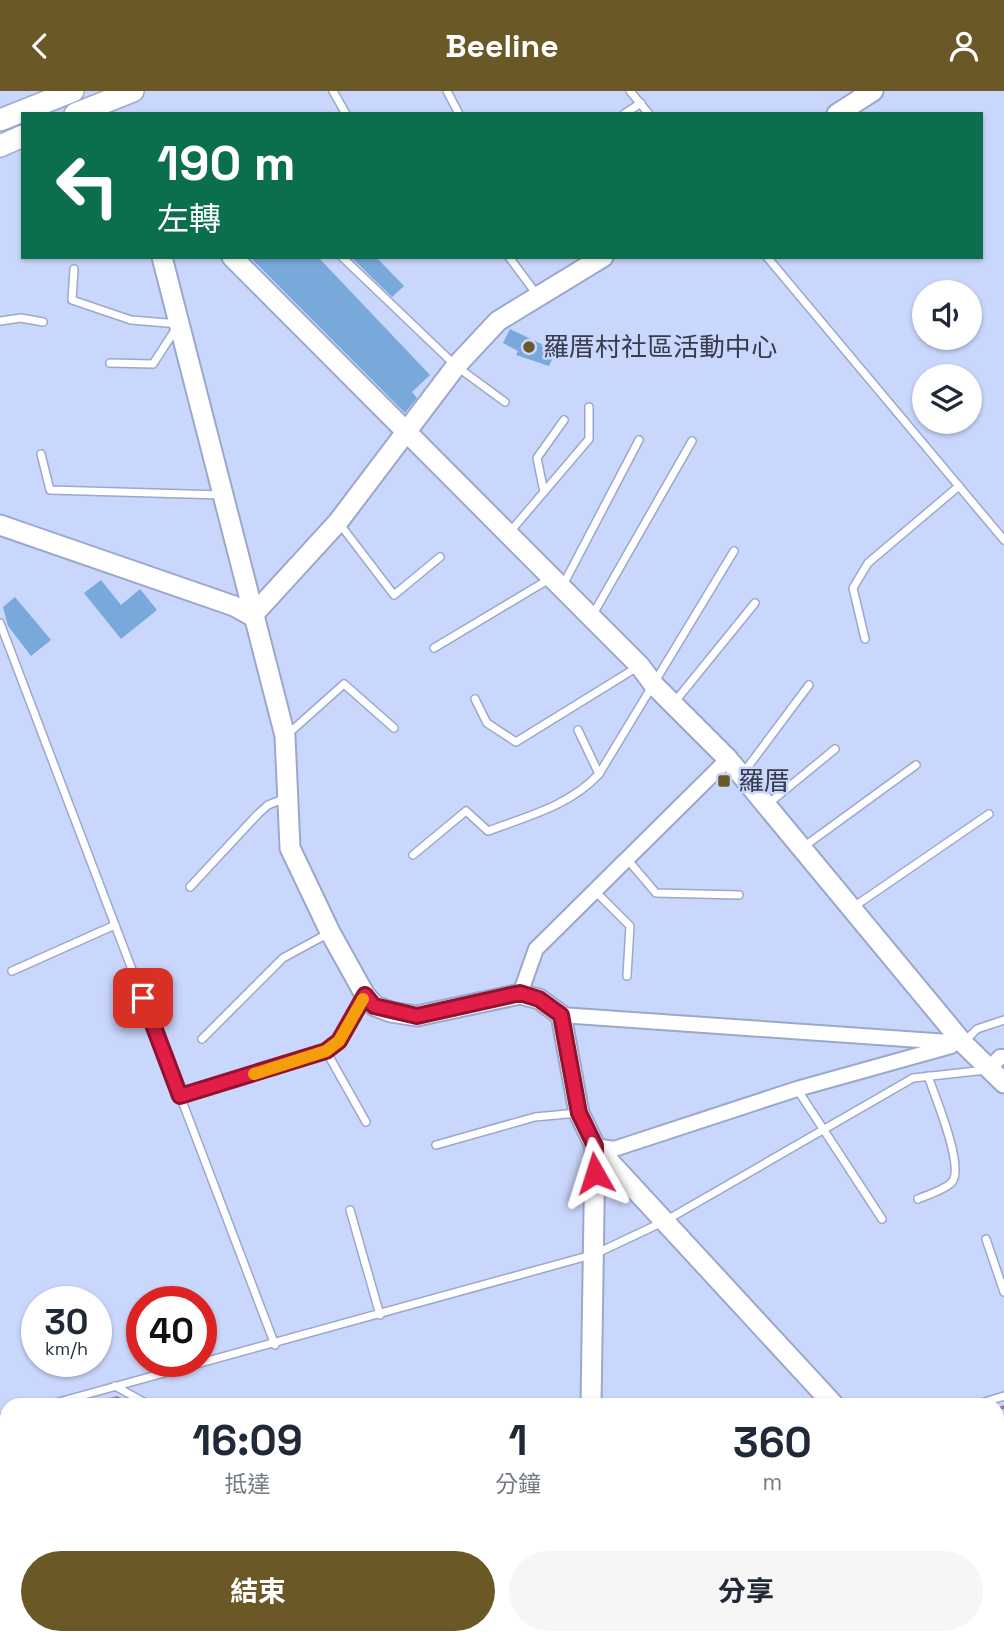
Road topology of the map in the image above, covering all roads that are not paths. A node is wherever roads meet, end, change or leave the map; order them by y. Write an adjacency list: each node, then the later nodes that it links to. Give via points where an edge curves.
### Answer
1 (133, 91): 9 (main road)
2 (333, 91): 10 (lane)
3 (447, 91): 11 (lane)
4 (631, 91): 7 (lane)
5 (873, 91): 14 (street)
6 (67, 92): 8 (street); 15 (main road)
7 (640, 103): 12 (lane); 13 (lane)
8 (81, 112)
9 (84, 112)
10 (345, 112)
11 (458, 112)
12 (627, 112)
13 (647, 112)
14 (840, 112)
15 (0, 120)
16 (21, 137): 17 (main road)
17 (0, 146)
18 (163, 259): 28 (street)
19 (234, 259): 34 (street)
20 (344, 259): 30 (lane)
21 (513, 259): 25 (lane)
22 (600, 259): 25 (street)
23 (769, 259): 38 (lane)
24 (74, 269): 28 (lane, via 72,300 131,320)
25 (538, 296): 30 (street, via 498,321)
26 (0, 321): 27 (lane)
27 (43, 322)
28 (179, 324): 29 (lane, via 153,364); 40 (street)
29 (110, 363)
30 (456, 366): 31 (lane); 34 (street)
31 (505, 402)
32 (589, 407): 39 (lane, via 589,439)
33 (564, 420): 39 (lane, via 537,458)
34 (408, 433): 41 (street); 43 (street)
35 (639, 440): 47 (lane)
36 (692, 441): 50 (lane)
37 (41, 454): 40 (lane, via 50,490)
38 (959, 486): 44 (lane); 52 (lane, via 863,571 853,588)
39 (544, 492): 43 (lane)
40 (222, 495): 49 (street)
41 (338, 522): 46 (lane, via 394,595); 49 (street)
42 (0, 525): 49 (street)
43 (509, 534): 47 (street)
44 (1004, 540)
45 (734, 551): 55 (lane)
46 (440, 557)
47 (557, 582): 50 (street); 53 (lane)
48 (755, 603): 58 (lane)
49 (252, 616): 61 (street)
50 (592, 617): 54 (street)
51 (0, 623): 77 (lane)
52 (865, 639)
53 (434, 648)
54 (640, 666): 55 (street); 57 (lane, via 516,742 487,723)
55 (654, 685): 58 (street); 65 (lane)
56 (809, 685): 66 (lane)
57 (475, 699)
58 (673, 705): 63 (street)
59 (394, 728): 61 (lane, via 344,684)
60 (578, 730): 65 (lane)
61 (285, 736): 67 (street)
62 (835, 748): 68 (lane)
63 (728, 759): 66 (street); 72 (street)
64 (916, 765): 70 (lane)
65 (599, 774): 71 (lane, via 562,804 488,831 466,811)
66 (741, 776): 68 (street)
67 (288, 797): 73 (lane, via 268,805); 78 (street, via 290,848)
68 (766, 805): 70 (street)
69 (989, 814): 76 (lane)
70 (801, 848): 76 (street)
71 (413, 855)
72 (627, 859): 74 (street); 75 (lane, via 656,893)
73 (190, 887)
74 (595, 891): 80 (lane, via 630,926); 81 (street, via 536,949)
75 (739, 895)
76 (852, 909): 86 (street)
77 (115, 925): 79 (lane); 93 (lane)
78 (330, 932): 82 (street); 85 (lane, via 283,958)
79 (12, 971)
80 (627, 976)
81 (520, 993): 82 (street, via 417,1016 374,1006); 83 (street, via 539,999)
82 (365, 995): 87 (lane, via 339,1041)
83 (561, 1015): 86 (street); 94 (street)
84 (1004, 1020): 86 (lane, via 976,1029)
85 (202, 1039)
86 (963, 1043): 89 (street); 92 (street)
87 (326, 1051): 93 (lane); 95 (lane)
88 (1004, 1056): 89 (street)
89 (988, 1070): 90 (lane); 91 (street)
90 (928, 1076): 96 (lane, via 913,1078); 99 (lane, via 952,1146 956,1175 952,1182)
91 (1004, 1083)
92 (797, 1089): 96 (lane); 98 (street, via 614,1149)
93 (180, 1096): 107 (lane)
94 (579, 1113): 97 (lane, via 535,1117); 98 (street)
95 (366, 1122)
96 (825, 1130): 101 (lane); 102 (lane)
97 (436, 1145)
98 (595, 1146): 102 (street); 104 (street)
99 (918, 1199)
100 (350, 1210): 106 (lane)
101 (882, 1219)
102 (665, 1221): 104 (lane); 112 (street)
103 (986, 1239): 105 (lane)
104 (595, 1254): 106 (lane); 111 (street)
105 (1004, 1292)
106 (380, 1315): 107 (lane)
107 (275, 1345): 108 (lane)
108 (115, 1386): 109 (lane); 110 (lane)
109 (73, 1398)
110 (136, 1398)
111 (591, 1398)
112 (828, 1398)

